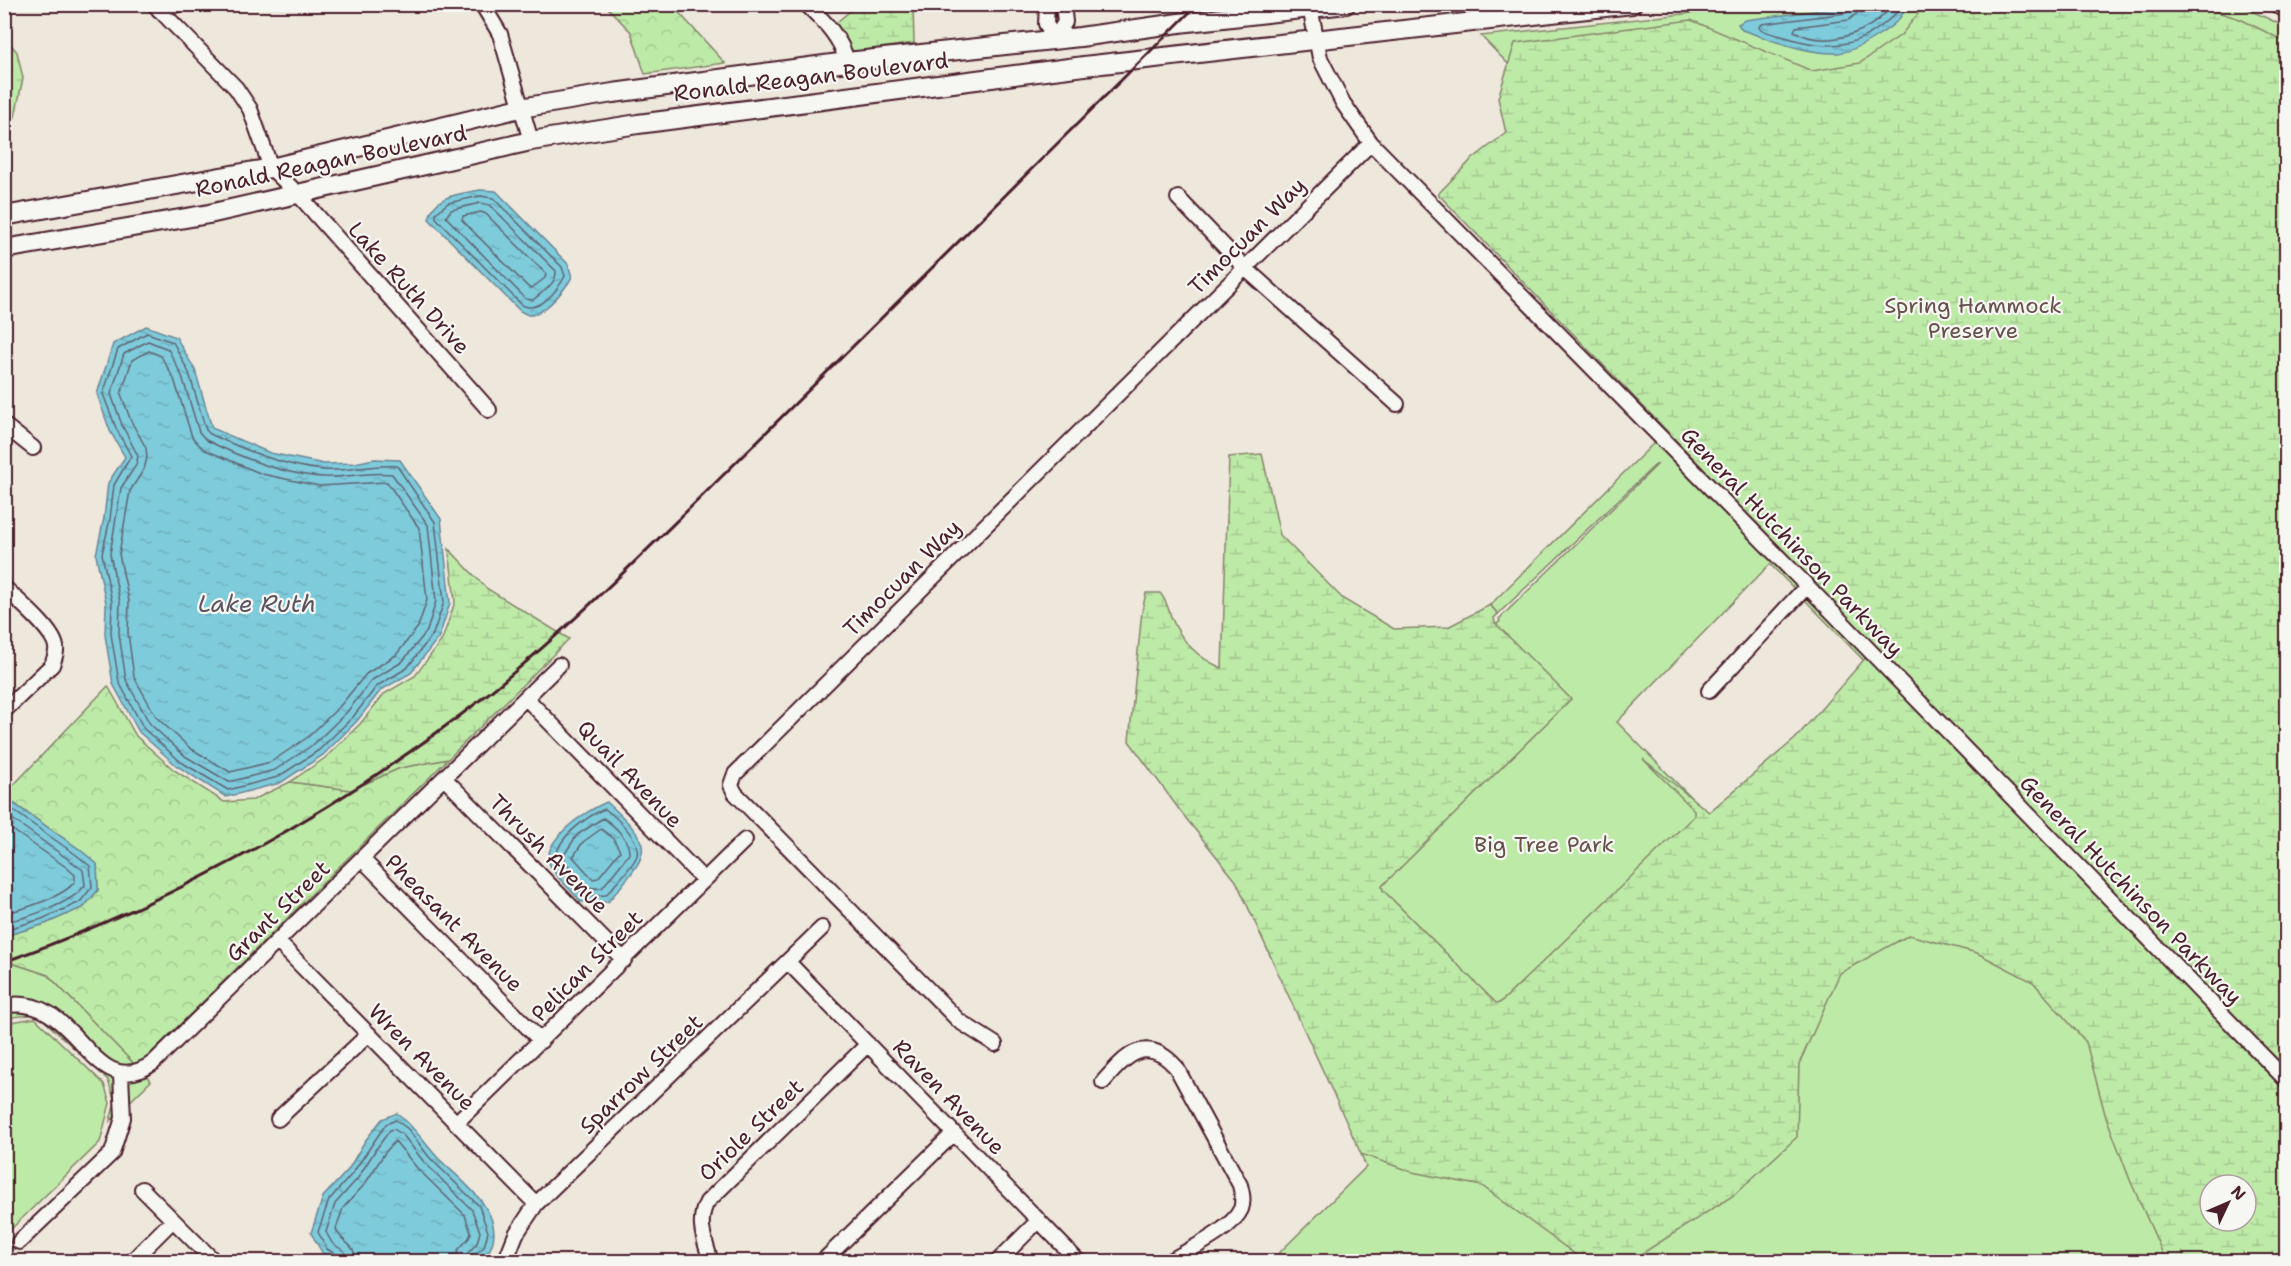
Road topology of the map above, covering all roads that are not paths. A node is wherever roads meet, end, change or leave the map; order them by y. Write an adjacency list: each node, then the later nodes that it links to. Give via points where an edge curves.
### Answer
1 (178, 4): 9 (street)
2 (482, 4): 16 (street, via 500,34)
3 (806, 4): 14 (street, via 833,34)
4 (1047, 4): 12 (street, via 1046,24)
5 (1063, 4): 12 (street, via 1065,22)
6 (1346, 4): 10 (main road, Ronald Reagan Boulevard)
7 (1632, 4): 13 (main road, Ronald Reagan Boulevard)
8 (2279, 4): 11 (main road)
9 (157, 7): 19 (street, via 236,88 250,109)
10 (1310, 7): 12 (main road, Ronald Reagan Boulevard); 13 (street, General Hutchinson Parkway)
11 (2286, 8)
12 (1054, 39): 14 (main road, Ronald Reagan Boulevard); 15 (main road)
13 (1317, 40): 15 (main road, Ronald Reagan Boulevard); 18 (street, General Hutchinson Parkway, via 1320,58 1343,103)
14 (847, 62): 16 (main road, Ronald Reagan Boulevard)
15 (1060, 69): 17 (main road, Ronald Reagan Boulevard, via 734,110)
16 (520, 108): 17 (street); 19 (main road, Ronald Reagan Boulevard)
17 (531, 141): 20 (main road, Ronald Reagan Boulevard)
18 (1371, 143): 24 (street, Timocuan Way); 29 (street, General Hutchinson Parkway)
19 (271, 168): 20 (street, Lake Ruth Drive); 22 (main road, Ronald Reagan Boulevard)
20 (298, 194): 23 (main road, Ronald Reagan Boulevard, via 209,214); 26 (street, Lake Ruth Drive)
21 (1178, 198): 24 (street)
22 (4, 216)
23 (4, 249)
24 (1245, 268): 25 (street); 47 (street, Timocuan Way, via 735,774 731,784 735,793 959,1021)
25 (1397, 404)
26 (489, 410)
27 (4, 425): 28 (street)
28 (33, 448)
29 (1807, 586): 32 (street); 49 (street, General Hutchinson Parkway)
30 (4, 587): 34 (street, via 56,645 52,665)
31 (559, 665): 33 (street, Grant Street)
32 (1709, 691)
33 (526, 698): 35 (street, Grant Street); 38 (street, Quail Avenue)
34 (4, 711)
35 (444, 778): 37 (street, Grant Street); 41 (street, Thrush Avenue)
36 (745, 840): 38 (street, Pelican Street)
37 (362, 859): 40 (street, Grant Street); 45 (street, Pheasant Avenue)
38 (704, 880): 41 (street, Pelican Street)
39 (822, 928): 42 (street, Sparrow Street)
40 (277, 941): 44 (street, Wren Avenue); 48 (street, Grant Street, via 153,1064 142,1071)
41 (624, 960): 45 (street, Pelican Street)
42 (788, 962): 46 (street, Raven Avenue); 55 (street, Sparrow Street)
43 (4, 1006): 48 (street, via 39,1007 56,1017 98,1060)
44 (369, 1034): 51 (street); 52 (street, Wren Avenue)
45 (541, 1041): 52 (street, Pelican Street)
46 (868, 1044): 53 (street, Raven Avenue); 62 (street, Oriole Street, via 707,1202 700,1225)
47 (995, 1044)
48 (121, 1075): 58 (street, via 123,1118 112,1153)
49 (2286, 1080)
50 (1103, 1082): 66 (street, via 1129,1054 1149,1051 1169,1059 1240,1185 1241,1209 1230,1223)
51 (278, 1119)
52 (458, 1122): 55 (street, Wren Avenue)
53 (954, 1133): 57 (street, Raven Avenue); 63 (street)
54 (142, 1189): 56 (street)
55 (536, 1204): 61 (street, Sparrow Street, via 516,1234)
56 (173, 1220): 59 (street); 60 (street)
57 (1039, 1220): 64 (street); 65 (street, Raven Avenue)
58 (19, 1242)
59 (131, 1262)
60 (215, 1262)
61 (505, 1262)
62 (711, 1262)
63 (822, 1262)
64 (997, 1262)
65 (1079, 1262)
66 (1169, 1262)

